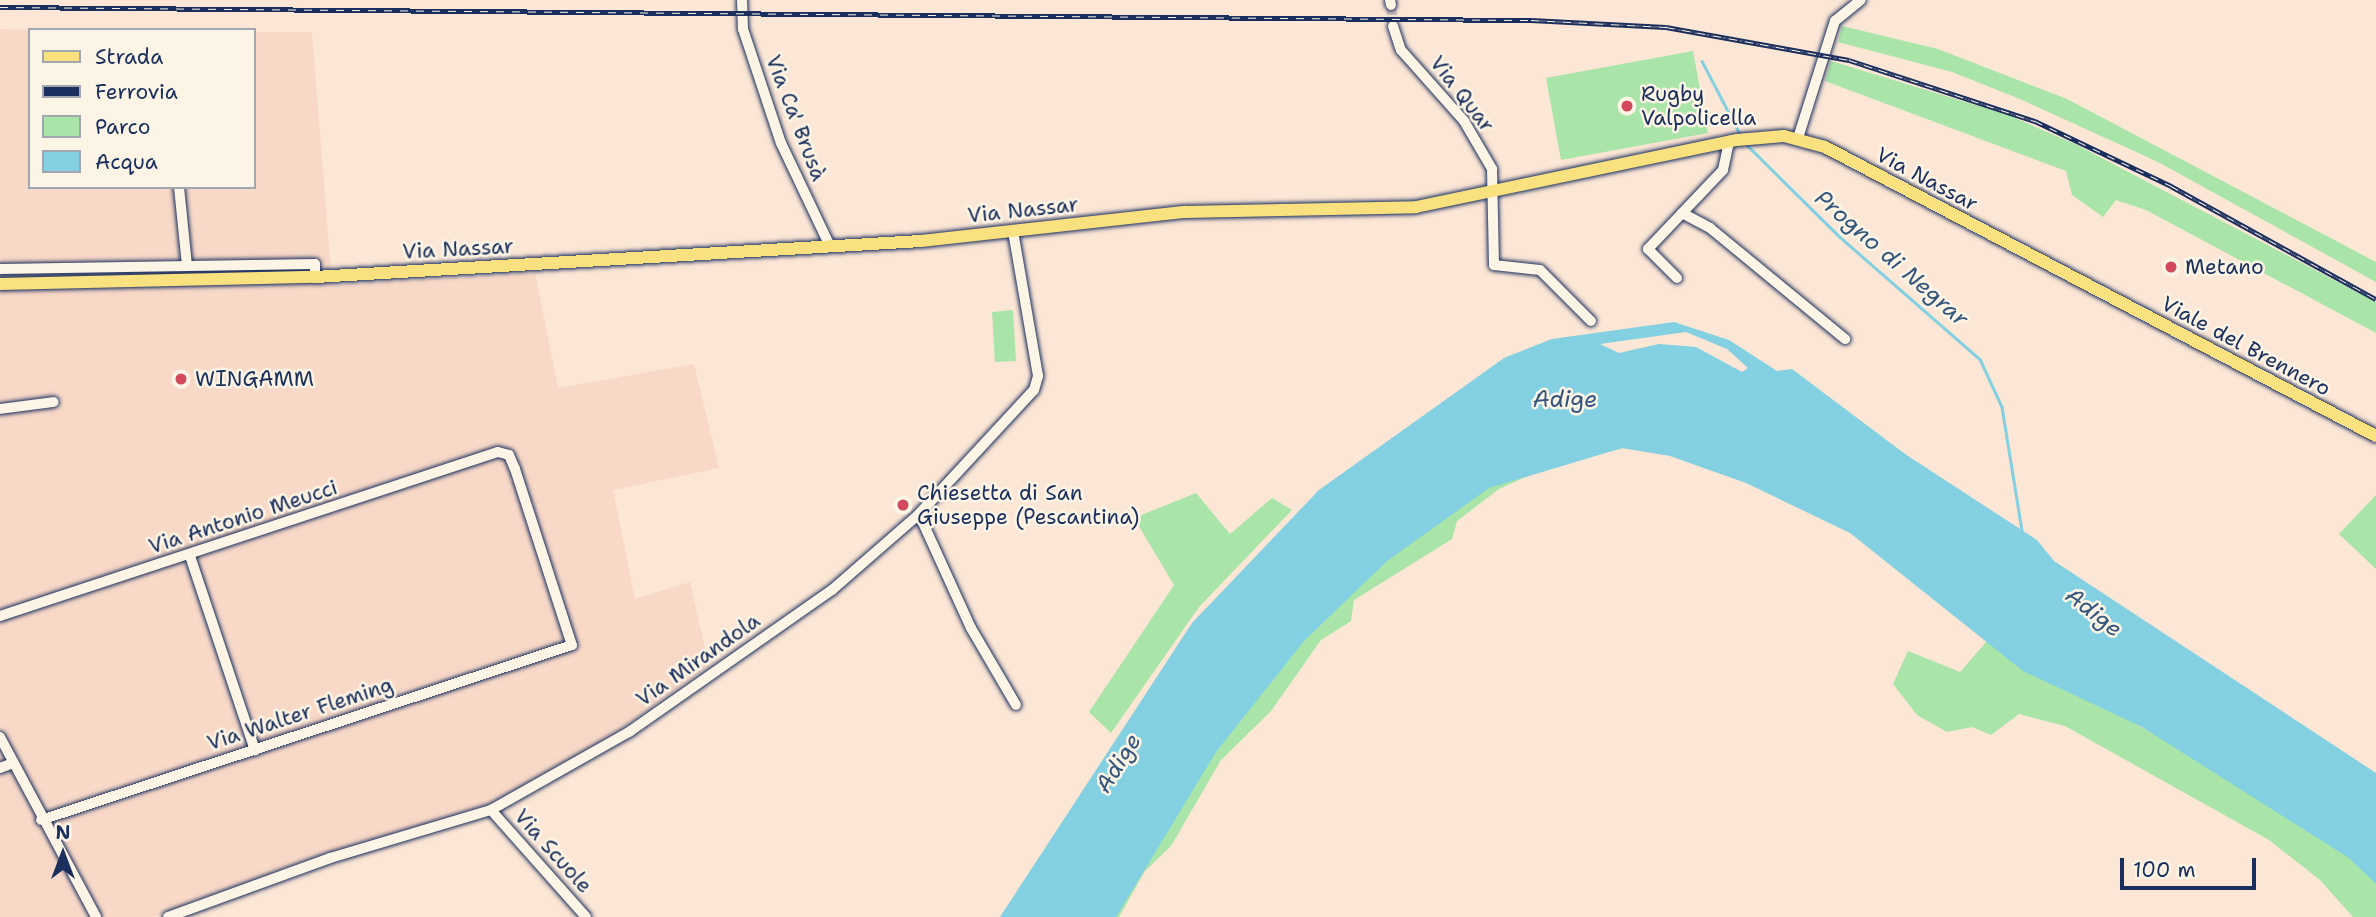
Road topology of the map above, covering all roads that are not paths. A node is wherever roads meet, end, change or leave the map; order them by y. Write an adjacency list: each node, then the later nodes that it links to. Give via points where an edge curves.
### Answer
1 (742, 0): 10 (street, Via Ca' Brusà, via 743,29 781,143)
2 (1861, 0): 4 (street, via 1836,21)
3 (1393, 26): 6 (street, Via Quar, via 1401,50 1464,121 1492,169)
4 (1798, 138): 5 (main road, Via Nassar); 18 (main road, Via Nassar)
5 (1733, 140): 6 (main road, Via Nassar); 8 (street, via 1723,170)
6 (1488, 188): 9 (main road, Via Nassar, via 1416,207 1185,212); 19 (street, Via Quar, via 1494,265 1540,270)
7 (179, 189): 11 (street)
8 (1682, 213): 15 (street, via 1648,249); 20 (street, via 1710,228)
9 (1013, 231): 10 (main road, Via Nassar); 24 (street, Via Mirandola, via 1038,376 1034,390)
10 (830, 246): 14 (main road, Via Nassar)
11 (187, 266): 13 (street); 14 (street, via 315,264)
12 (0, 269): 13 (street)
13 (55, 270): 17 (street)
14 (315, 277): 17 (main road, Via Nassar)
15 (1677, 278)
16 (0, 284): 17 (main road, Via Nassar)
17 (56, 285)
18 (2098, 291): 23 (main road, Viale del Brennero)
19 (1591, 321)
20 (1845, 339)
21 (54, 402): 22 (street)
22 (0, 410)
23 (2376, 436)
24 (919, 514): 28 (street, via 971,628); 33 (street, Via Mirandola, via 832,590 629,732)
25 (190, 556): 26 (street, Via Antonio Meucci); 27 (street, Via Antonio Meucci, via 498,452 509,455 515,469); 30 (street)
26 (0, 616)
27 (572, 645): 30 (street, Via Walter Fleming)
28 (1016, 705)
29 (0, 737): 31 (street)
30 (255, 750): 34 (street, Via Walter Fleming)
31 (13, 763): 32 (street); 34 (street)
32 (0, 768)
33 (491, 810): 36 (street, Via Mirandola, via 330,858); 37 (street, Via Scuole)
34 (41, 820): 35 (street)
35 (96, 917)
36 (168, 917)
37 (586, 917)

